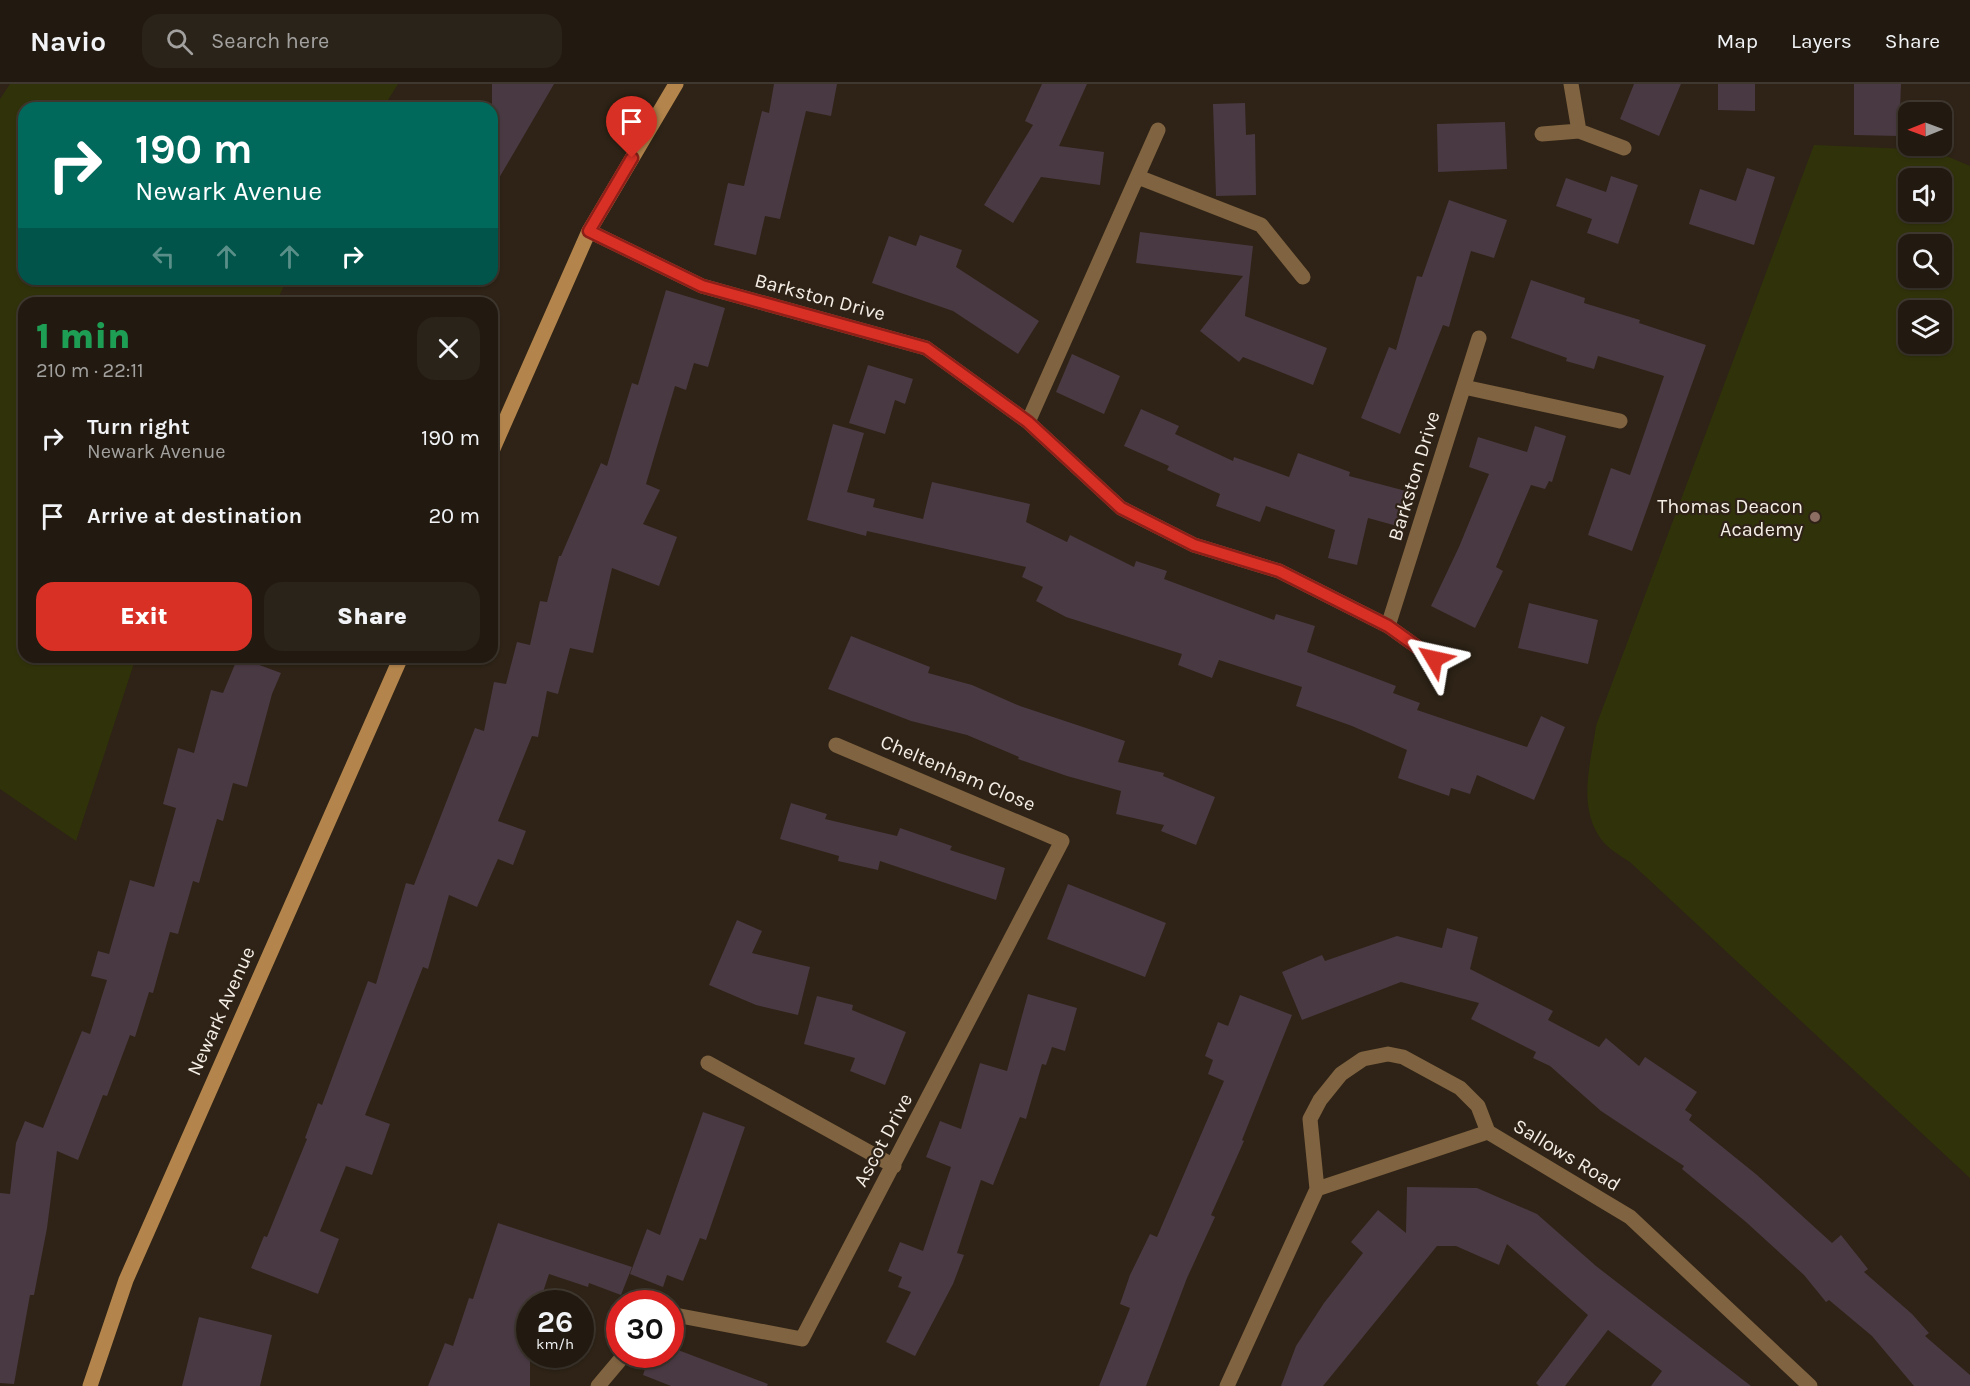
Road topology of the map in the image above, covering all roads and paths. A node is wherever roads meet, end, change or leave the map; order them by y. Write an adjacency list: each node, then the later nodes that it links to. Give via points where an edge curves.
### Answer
1 (676, 84): 8 (street)
2 (1571, 84): 4 (street)
3 (1158, 130): 7 (street)
4 (1580, 131): 5 (street); 6 (street)
5 (1542, 134)
6 (1624, 148)
7 (1138, 177): 9 (street, via 1261,225); 13 (street)
8 (589, 231): 13 (street, Barkston Drive, via 702,286 926,348); 14 (street)
9 (1303, 277)
10 (1479, 338): 11 (street, Barkston Drive)
11 (1464, 387): 12 (street); 15 (street, Barkston Drive)
12 (1620, 421)
13 (1028, 422): 15 (street, Barkston Drive, via 1121,508 1194,545 1279,571)
14 (498, 437)
15 (1388, 626): 16 (street, Barkston Drive)
16 (1434, 659)
17 (398, 663): 26 (street, Newark Avenue, via 126,1280)
18 (836, 745): 19 (street, Cheltenham Close)
19 (1062, 841): 22 (street, Ascot Drive)
20 (708, 1063): 22 (street)
21 (1488, 1132): 23 (street, Sallows Road); 23 (street, via 1478,1106 1460,1088 1403,1057 1388,1054 1363,1059 1341,1074 1310,1119); 29 (street, Sallows Road, via 1630,1217)
22 (894, 1166): 24 (street, Ascot Drive, via 802,1339)
23 (1317, 1189): 28 (street)
24 (684, 1317)
25 (613, 1368): 27 (street)
26 (90, 1386)
27 (598, 1386)
28 (1227, 1386)
29 (1810, 1386)

